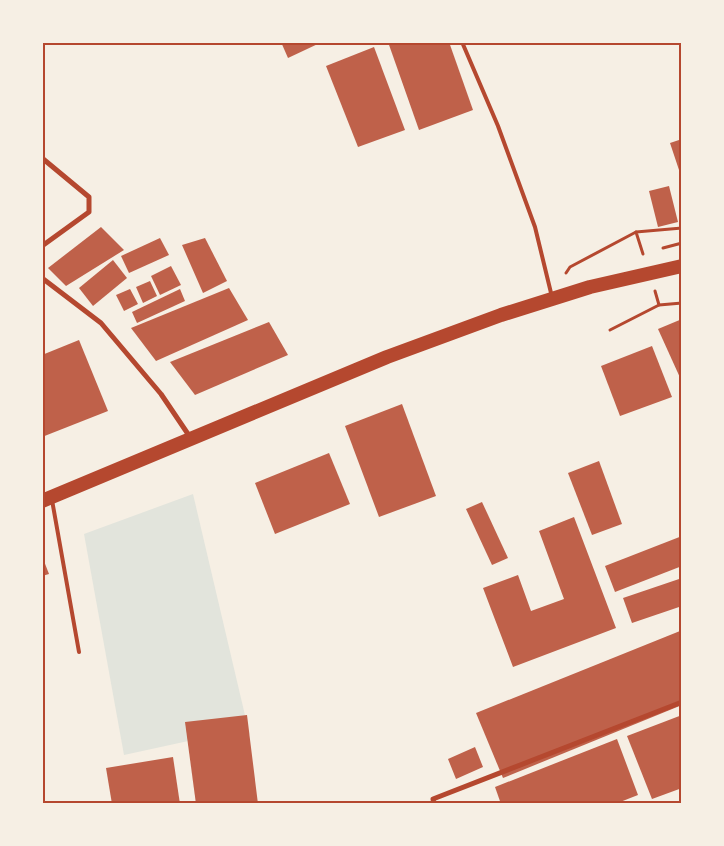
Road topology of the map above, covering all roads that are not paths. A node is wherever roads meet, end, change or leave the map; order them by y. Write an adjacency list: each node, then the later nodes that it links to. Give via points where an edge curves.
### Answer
1 (462, 42): 6 (lane, via 498,126 535,227)
2 (42, 158): 3 (street, via 89,197 89,212)
3 (42, 246)
4 (682, 266): 6 (highway)
5 (42, 278): 7 (street, via 101,323 160,394)
6 (552, 299): 7 (highway, via 387,357)
7 (191, 439): 8 (highway)
8 (47, 500): 9 (lane)
9 (79, 652)
10 (682, 702): 11 (street, via 434,799)
11 (434, 804)

